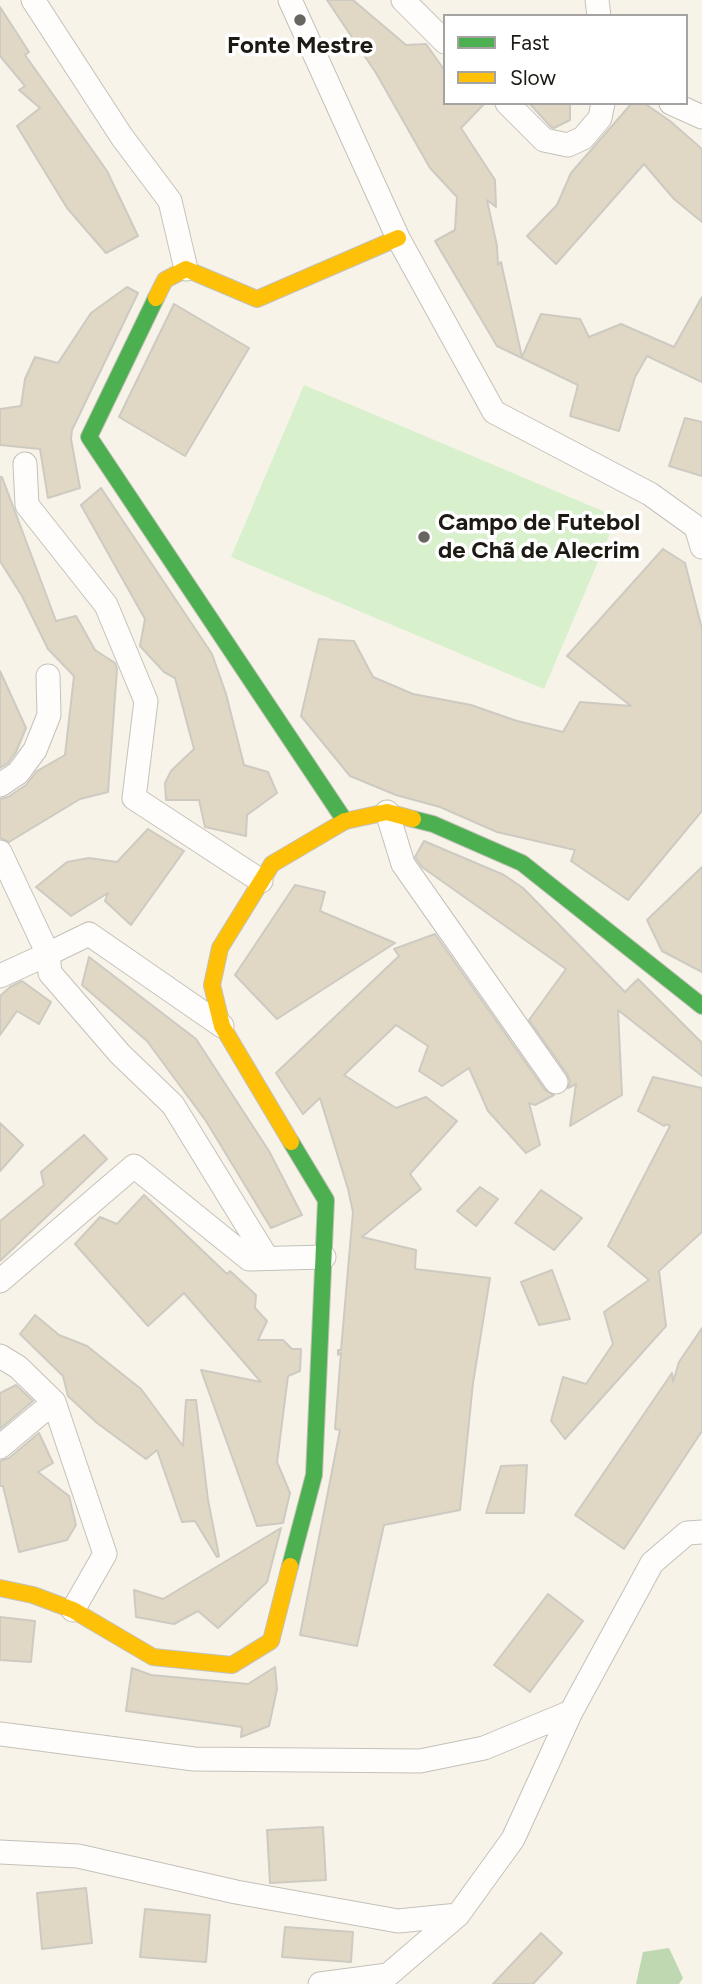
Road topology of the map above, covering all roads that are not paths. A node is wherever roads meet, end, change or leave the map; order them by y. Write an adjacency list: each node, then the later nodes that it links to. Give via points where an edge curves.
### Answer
1 (33, 0): 10 (street, via 122,137 170,201)
2 (290, 0): 9 (street)
3 (403, 0): 4 (street)
4 (443, 40)
5 (509, 105): 6 (street, via 544,140 568,145 583,138 600,118)
6 (603, 105)
7 (675, 105): 8 (street)
8 (702, 117)
9 (398, 238): 10 (street, via 257,299); 12 (street, via 494,412 650,494)
10 (186, 269): 16 (street, via 165,280 89,437)
11 (25, 464): 18 (street, via 27,505 106,605 146,701 134,798)
12 (700, 534)
13 (48, 676): 14 (street, via 49,715 35,750 18,773)
14 (0, 785)
15 (387, 811): 16 (street); 21 (street, via 433,824 522,863); 23 (street, via 403,864)
16 (345, 821): 18 (street, via 271,864)
17 (0, 852): 19 (street)
18 (261, 881): 22 (street, via 220,948 212,985)
19 (48, 954): 20 (street); 22 (street, via 89,934); 25 (street, via 50,973 120,1054 173,1105)
20 (0, 976)
21 (702, 1006)
22 (222, 1026): 24 (street, via 326,1200)
23 (555, 1082)
24 (324, 1257): 25 (street); 32 (street, via 314,1475 271,1641 232,1665 153,1657)
25 (267, 1258): 26 (street, via 249,1259 134,1166)
26 (0, 1281)
27 (0, 1356): 28 (street)
28 (54, 1402): 29 (street); 32 (street, via 105,1554)
29 (0, 1447)
30 (702, 1532): 33 (street, via 687,1533 652,1563)
31 (0, 1588): 32 (street)
32 (73, 1610)
33 (571, 1712): 34 (street, via 484,1748 420,1761 194,1759); 36 (street, via 513,1839)
34 (0, 1734)
35 (0, 1852): 36 (street, via 78,1856 236,1892 398,1921)
36 (458, 1915): 37 (street, via 388,1975)
37 (320, 1984)

